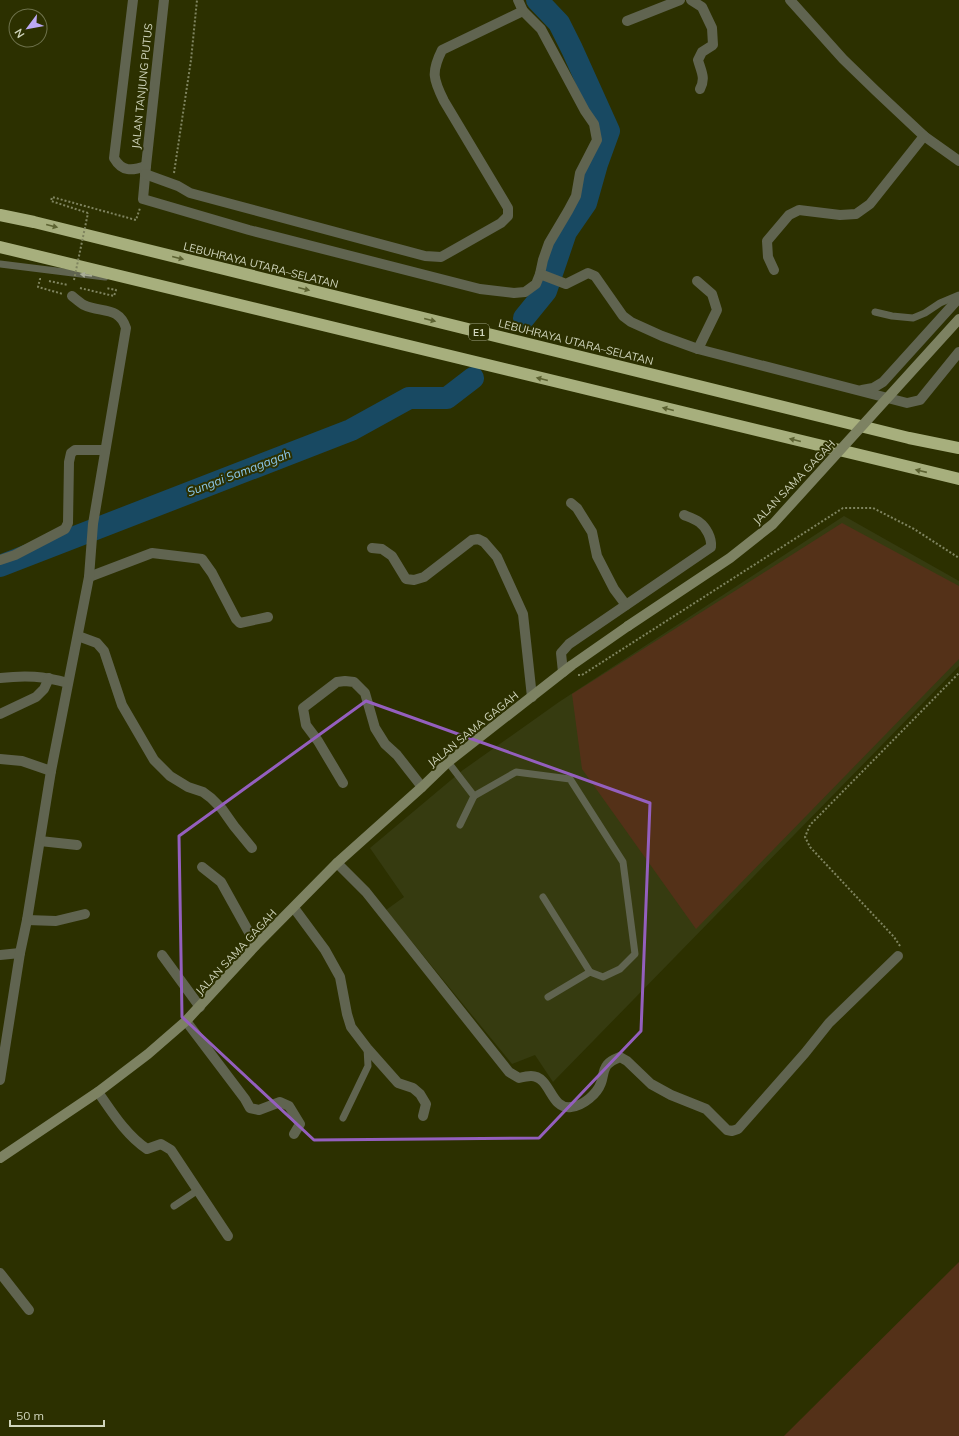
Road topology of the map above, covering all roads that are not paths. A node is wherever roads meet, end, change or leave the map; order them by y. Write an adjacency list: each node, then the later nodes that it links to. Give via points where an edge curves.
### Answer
1 (133, 0): 12 (street, via 114,158 127,170)
2 (164, 0): 12 (street, JALAN TANJUNG PUTUS)
3 (518, 0): 7 (street)
4 (680, 0): 8 (street)
5 (691, 0): 9 (street, via 702,7 712,28 713,45 702,52 698,60 703,75)
6 (790, 0): 10 (street, via 843,59)
7 (523, 11): 12 (street, via 442,50 436,63 435,82 444,101 508,208 508,216 501,224 442,258 425,256 190,193); 19 (street, via 541,29 594,124 597,140 580,173 576,196 542,260)
8 (627, 21)
9 (700, 89)
10 (924, 136): 11 (street); 18 (street, via 870,204 856,214 840,215 799,210 789,215 767,241 768,257)
11 (959, 162)
12 (145, 170): 19 (street, JALAN TANJUNG PUTUS, via 143,199 250,230 480,289 525,292 536,284)
13 (0, 210): 15 (highway)
14 (0, 215): 15 (highway, LEBUHRAYA UTARA–SELATAN / E1)
15 (34, 222): 29 (highway, LEBUHRAYA UTARA–SELATAN / E1, one-way to 29, via 901,436)
16 (0, 246): 20 (highway)
17 (0, 264): 20 (lane, one-way to 17, via 97,277)
18 (774, 270)
19 (542, 275): 26 (street, via 566,284 588,273 595,276 623,316 631,322)
20 (125, 277): 31 (highway, one-way to 20)
21 (696, 282): 26 (street, via 712,294 717,310)
22 (72, 296): 30 (street, via 84,306 116,314 124,320 126,328)
23 (959, 296): 24 (lane, via 913,318); 28 (street, via 883,382 873,388)
24 (875, 312)
25 (959, 319): 40 (street, JALAN SAMA GAGAH, bridge, via 773,524 730,558)
26 (698, 349): 28 (street)
27 (959, 352): 28 (street, via 920,400 907,403)
28 (860, 390)
29 (959, 448)
30 (105, 450): 35 (street, via 75,450 71,453 68,523 65,529); 36 (street, via 93,524)
31 (959, 480)
32 (571, 504): 37 (street, via 577,508 592,532 597,556 614,589)
33 (684, 515): 37 (street, via 698,521 709,535 711,547)
34 (372, 548): 44 (street, via 382,549 392,556 406,579 414,580 424,577 472,540 484,542 497,557 523,614)
35 (0, 560)
36 (89, 577): 38 (street, via 152,553 202,559 240,623); 39 (street)
37 (626, 605): 40 (street, via 569,644 561,653)
38 (268, 617)
39 (78, 636): 43 (street); 55 (street, via 97,643 104,651 122,705 154,760 170,776 212,798)
40 (563, 672): 44 (street, JALAN SAMA GAGAH)
41 (0, 678): 42 (street, via 20,675)
42 (49, 678): 43 (street); 45 (street, via 44,689 36,697)
43 (68, 683): 48 (street)
44 (532, 697): 47 (street, JALAN SAMA GAGAH)
45 (0, 714)
46 (0, 759): 48 (street, via 22,761)
47 (448, 762): 50 (street, JALAN SAMA GAGAH); 51 (lane)
48 (51, 771): 53 (street)
49 (343, 783): 50 (street, via 306,725 303,708 336,682 345,681 354,682 365,693 375,728 385,744)
50 (422, 787): 56 (street, JALAN SAMA GAGAH)
51 (474, 796): 52 (lane); 67 (lane, via 516,772 570,779 623,862 635,954 620,969 603,977)
52 (460, 825)
53 (40, 841): 54 (street); 61 (street)
54 (77, 845)
55 (252, 848)
56 (338, 862): 59 (street, JALAN SAMA GAGAH); 66 (street, via 376,904 509,1072 519,1078 537,1077 544,1082 556,1101 570,1108 590,1098 600,1084 606,1065 620,1057 651,1084 706,1109 727,1130 738,1129 829,1023)
57 (202, 867): 62 (street, via 221,882)
58 (543, 897): 67 (lane)
59 (294, 908): 62 (street, JALAN SAMA GAGAH); 71 (street, via 325,950 340,977 351,1027)
60 (84, 914): 61 (street, via 56,921)
61 (27, 920): 63 (street)
62 (256, 945): 69 (street, JALAN SAMA GAGAH)
63 (20, 953): 65 (street); 72 (street)
64 (162, 954): 69 (street)
65 (0, 955)
66 (898, 956)
67 (590, 972): 68 (lane)
68 (548, 997)
69 (200, 1007): 70 (street, JALAN SAMA GAGAH)
70 (186, 1021): 73 (street, JALAN SAMA GAGAH); 76 (street, via 250,1108 259,1110 280,1102 289,1106 300,1124)
71 (367, 1048): 74 (street, via 398,1083 413,1088 420,1094 426,1104); 75 (lane, via 368,1066)
72 (0, 1080)
73 (98, 1092): 77 (street, JALAN SAMA GAGAH); 78 (street, via 135,1141 147,1149 161,1144 171,1150)
74 (423, 1116)
75 (343, 1118)
76 (294, 1134)
77 (0, 1158)
78 (198, 1190): 79 (lane); 80 (street)
79 (174, 1206)
80 (228, 1236)
81 (0, 1273): 82 (street)
82 (29, 1310)

